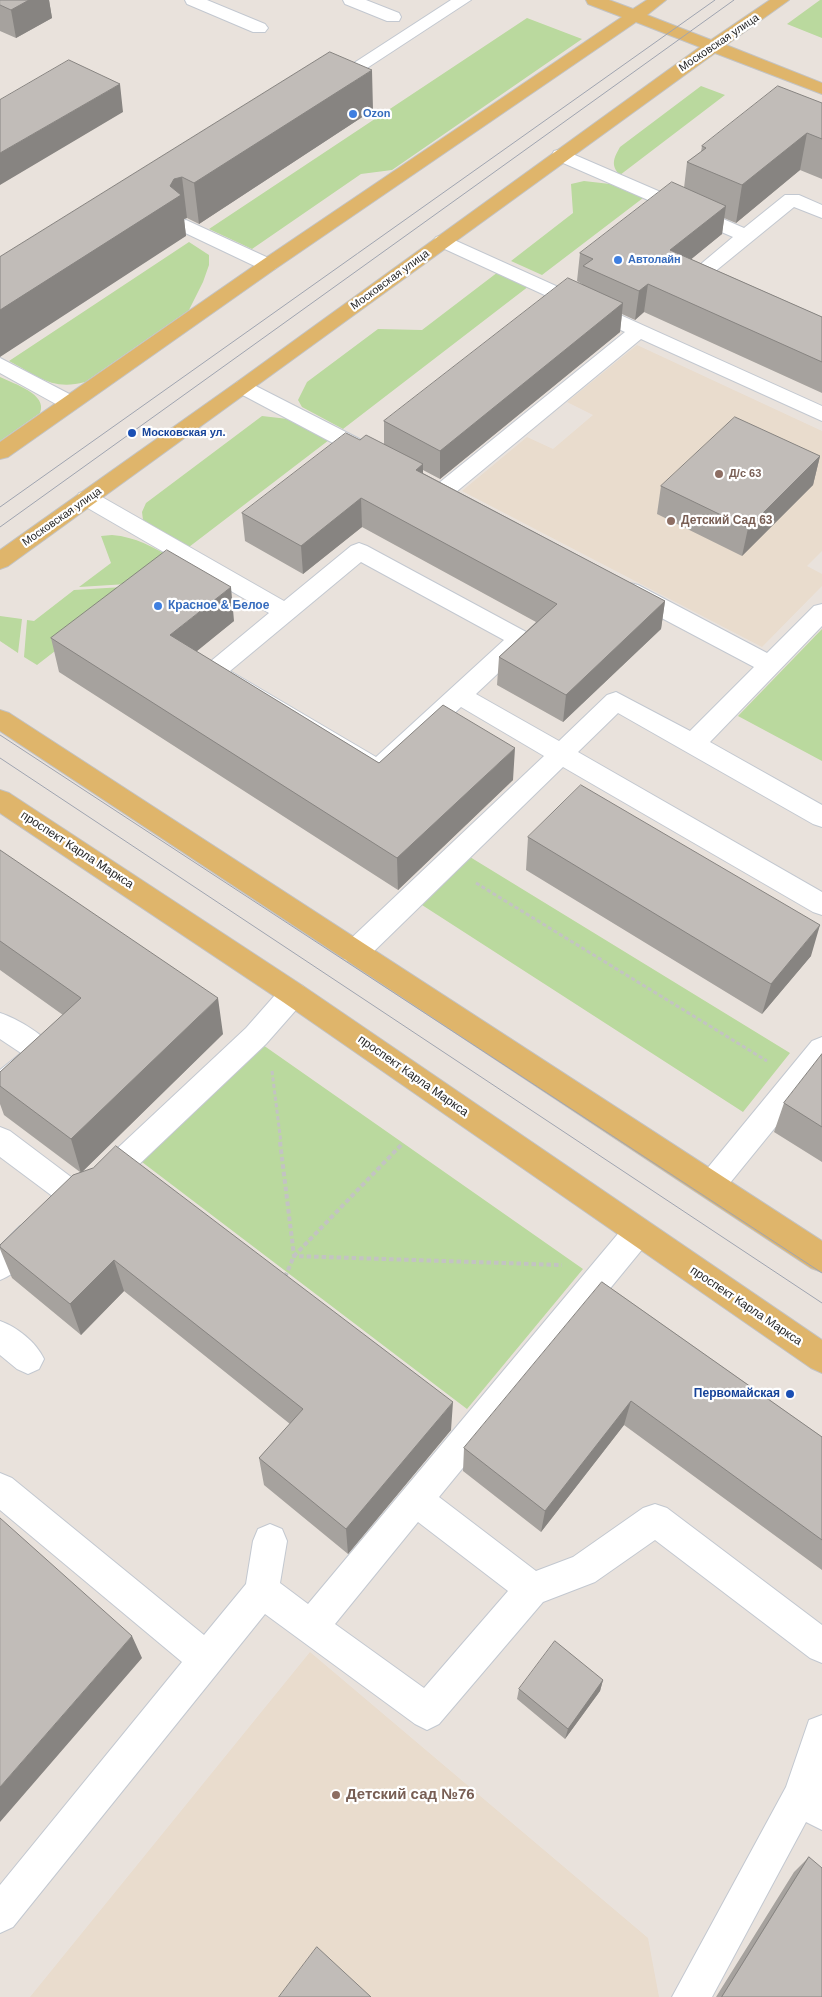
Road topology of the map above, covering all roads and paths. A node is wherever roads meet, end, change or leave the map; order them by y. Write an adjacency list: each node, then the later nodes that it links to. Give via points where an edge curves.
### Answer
1 (193, 0): 9 (lane)
2 (352, 0): 8 (lane)
3 (463, 0): 12 (lane)
4 (594, 0): 7 (main road)
5 (658, 0): 7 (main road)
6 (781, 0): 10 (main road, Московская улица)
7 (634, 16): 10 (main road); 18 (main road)
8 (393, 17)
9 (259, 28)
10 (713, 47): 11 (main road); 13 (main road, Московская улица)
11 (822, 89)
12 (315, 95)
13 (561, 155): 16 (lane); 17 (main road, Московская улица)
14 (822, 212): 16 (lane, via 792,199)
15 (186, 226): 18 (lane)
16 (746, 236): 19 (lane, via 693,279)
17 (443, 241): 20 (lane); 22 (main road, Московская улица)
18 (268, 266): 23 (main road)
19 (728, 294)
20 (639, 330): 24 (lane); 27 (lane)
21 (0, 364): 23 (lane)
22 (244, 387): 26 (lane); 28 (main road, Московская улица)
23 (70, 404): 25 (main road)
24 (822, 414)
25 (0, 452)
26 (393, 466)
27 (442, 492)
28 (87, 498): 29 (main road, Московская улица); 31 (lane)
29 (0, 561)
30 (615, 583): 33 (lane)
31 (285, 612): 34 (lane, via 359,551 520,639); 34 (lane, via 213,672 378,770)
32 (822, 612): 33 (lane)
33 (770, 665): 36 (lane)
34 (459, 695): 37 (lane)
35 (0, 719): 42 (main road)
36 (694, 744): 37 (lane, via 616,701); 39 (lane)
37 (560, 754): 41 (lane); 42 (lane)
38 (0, 800): 43 (main road, проспект Карла Маркса)
39 (822, 816)
40 (483, 888): 47 (path)
41 (822, 905)
42 (355, 952): 51 (main road)
43 (294, 994): 52 (lane, via 256,1036 91,1191); 53 (main road, проспект Карла Маркса)
44 (0, 1024): 48 (lane, via 42,1052)
45 (822, 1049): 47 (lane)
46 (272, 1069): 54 (path)
47 (798, 1079): 51 (lane)
48 (0, 1088)
49 (0, 1140): 52 (lane)
50 (403, 1143): 54 (path)
51 (711, 1185): 55 (main road)
52 (72, 1195): 57 (lane)
53 (638, 1232): 60 (main road, проспект Карла Маркса); 63 (lane)
54 (294, 1256): 56 (path); 58 (path)
55 (822, 1258)
56 (568, 1265)
57 (0, 1266)
58 (284, 1280)
59 (0, 1335): 61 (lane)
60 (822, 1358)
61 (28, 1359)
62 (0, 1489): 69 (lane)
63 (416, 1500): 65 (lane); 67 (lane)
64 (270, 1541): 66 (lane)
65 (532, 1589): 67 (lane, via 427,1712); 68 (lane, via 583,1570 655,1520)
66 (262, 1591): 67 (lane); 69 (lane)
67 (311, 1626)
68 (822, 1646)
69 (206, 1659): 72 (lane)
70 (822, 1733): 71 (lane)
71 (811, 1804): 73 (lane)
72 (0, 1914)
73 (691, 1997)

